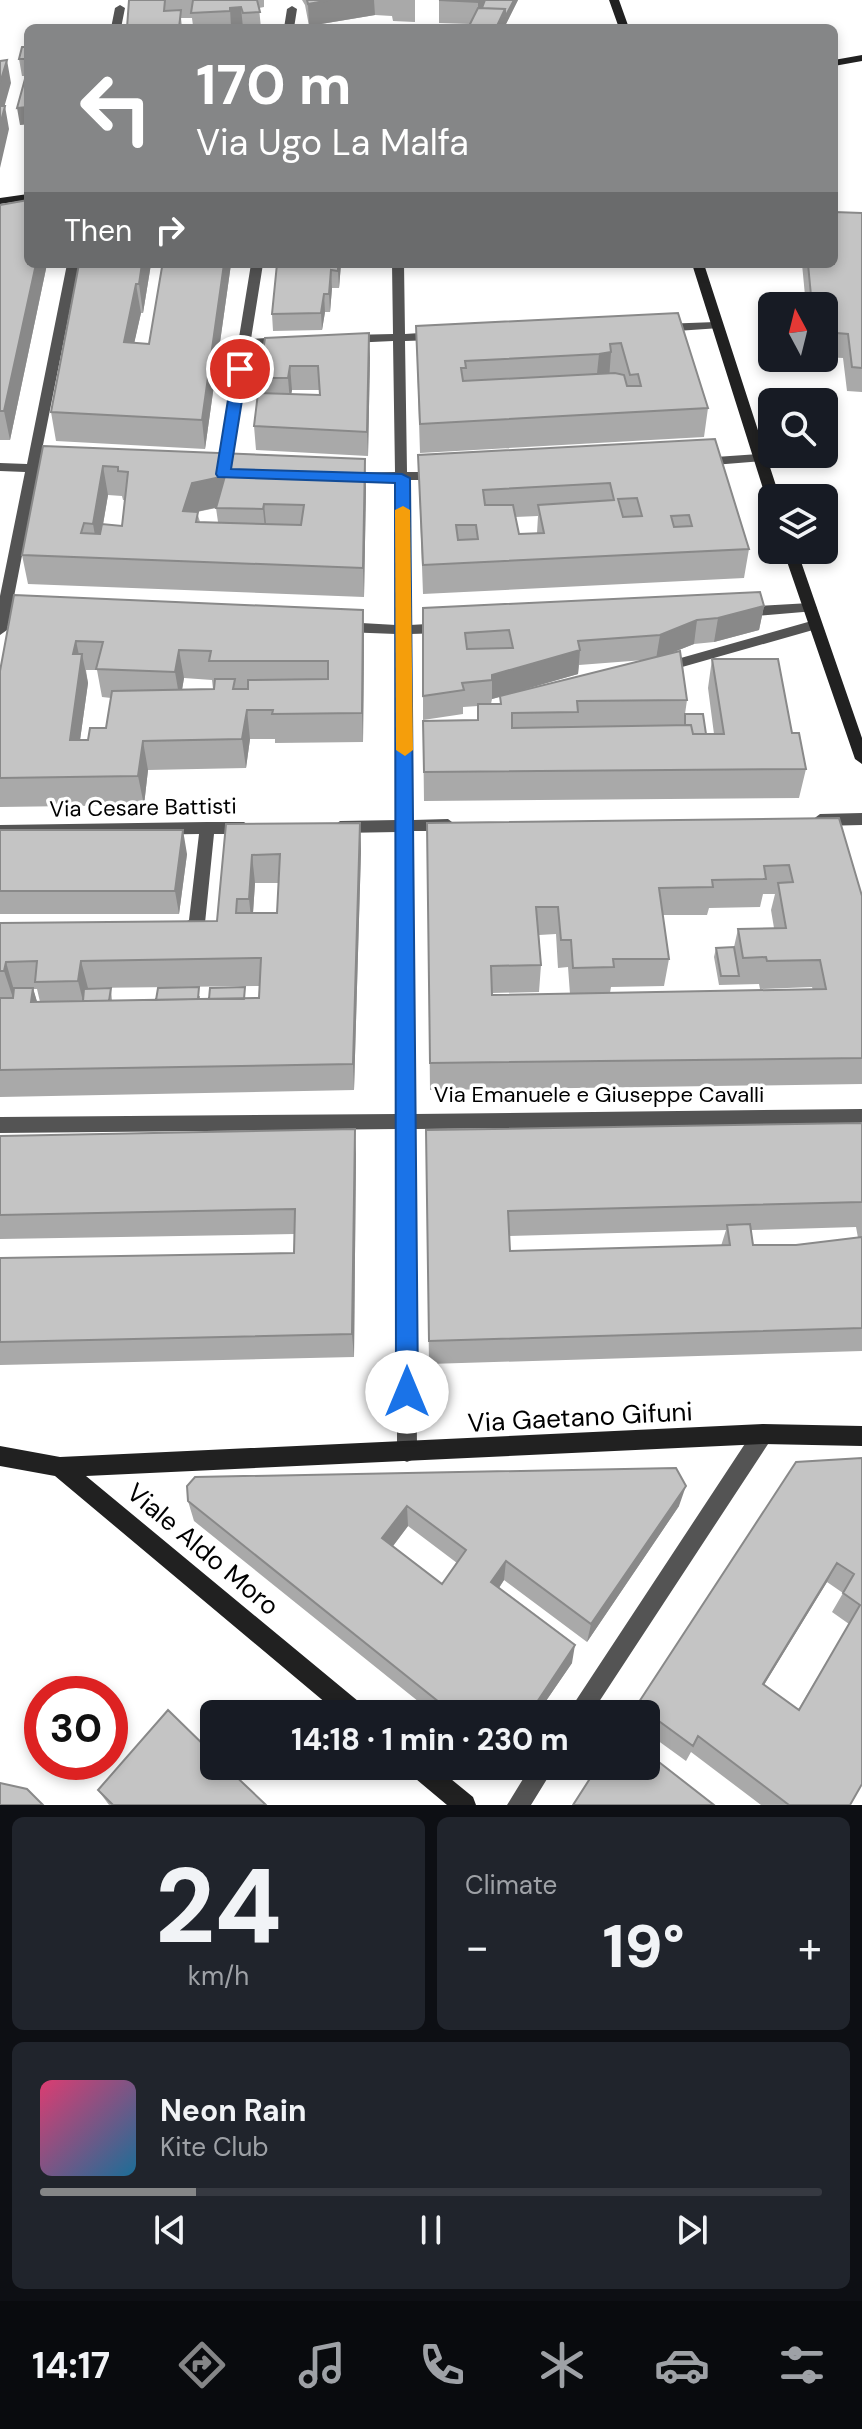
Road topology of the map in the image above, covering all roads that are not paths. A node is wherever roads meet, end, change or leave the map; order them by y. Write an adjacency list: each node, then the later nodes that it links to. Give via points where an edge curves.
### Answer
1 (614, 0): 6 (main road)
2 (120, 8): 4 (street)
3 (292, 9): 5 (street)
4 (117, 24)
5 (290, 24)
6 (623, 24)
7 (862, 58): 8 (main road)
8 (838, 62)
9 (24, 198): 10 (main road)
10 (0, 201)
11 (72, 268): 26 (street)
12 (256, 268): 21 (street)
13 (398, 268): 18 (street)
14 (699, 268): 15 (main road)
15 (716, 326): 16 (street); 22 (main road)
16 (653, 328)
17 (445, 335): 18 (street)
18 (397, 337): 19 (street); 33 (street)
19 (336, 339)
20 (290, 341): 21 (street)
21 (244, 343): 29 (street)
22 (758, 455)
23 (758, 458): 24 (street)
24 (682, 463)
25 (0, 467): 26 (street)
26 (33, 469): 27 (street); 36 (street)
27 (80, 470)
28 (207, 473): 29 (street)
29 (223, 474): 30 (street)
30 (238, 474)
31 (328, 476): 33 (street)
32 (449, 476): 33 (street)
33 (402, 478): 43 (street)
34 (795, 564): 35 (main road)
35 (810, 608): 38 (street); 39 (main road)
36 (2, 611): 37 (street); 42 (street)
37 (50, 613)
38 (732, 613)
39 (815, 625): 44 (street); 45 (main road)
40 (327, 627): 43 (street)
41 (466, 627): 43 (street)
42 (0, 630)
43 (404, 630): 49 (street, via 413,739)
44 (648, 672)
45 (862, 759)
46 (862, 819): 47 (street)
47 (799, 820)
48 (467, 825): 49 (street)
49 (404, 826): 50 (street); 56 (street)
50 (328, 827)
51 (207, 828): 52 (street, Via Cesare Battisti); 53 (street, Via Cesare Battisti); 54 (street, via 197,923 187,931)
52 (267, 828)
53 (0, 831)
54 (166, 934)
55 (862, 1117): 56 (street, Via Emanuele e Giuseppe Cavalli)
56 (408, 1119): 57 (street, Via Emanuele e Giuseppe Cavalli); 60 (street)
57 (0, 1125)
58 (763, 1434): 59 (main road, Via Gaetano Gifuni); 60 (main road, Via Gaetano Gifuni); 64 (street)
59 (862, 1436)
60 (407, 1452): 62 (main road, Via Gaetano Gifuni)
61 (0, 1456): 62 (main road, Viale Aldo Moro)
62 (60, 1467): 63 (main road, Viale Aldo Moro)
63 (339, 1700)
64 (587, 1700)
65 (435, 1780): 67 (main road)
66 (535, 1780): 68 (street)
67 (465, 1805)
68 (518, 1805)

